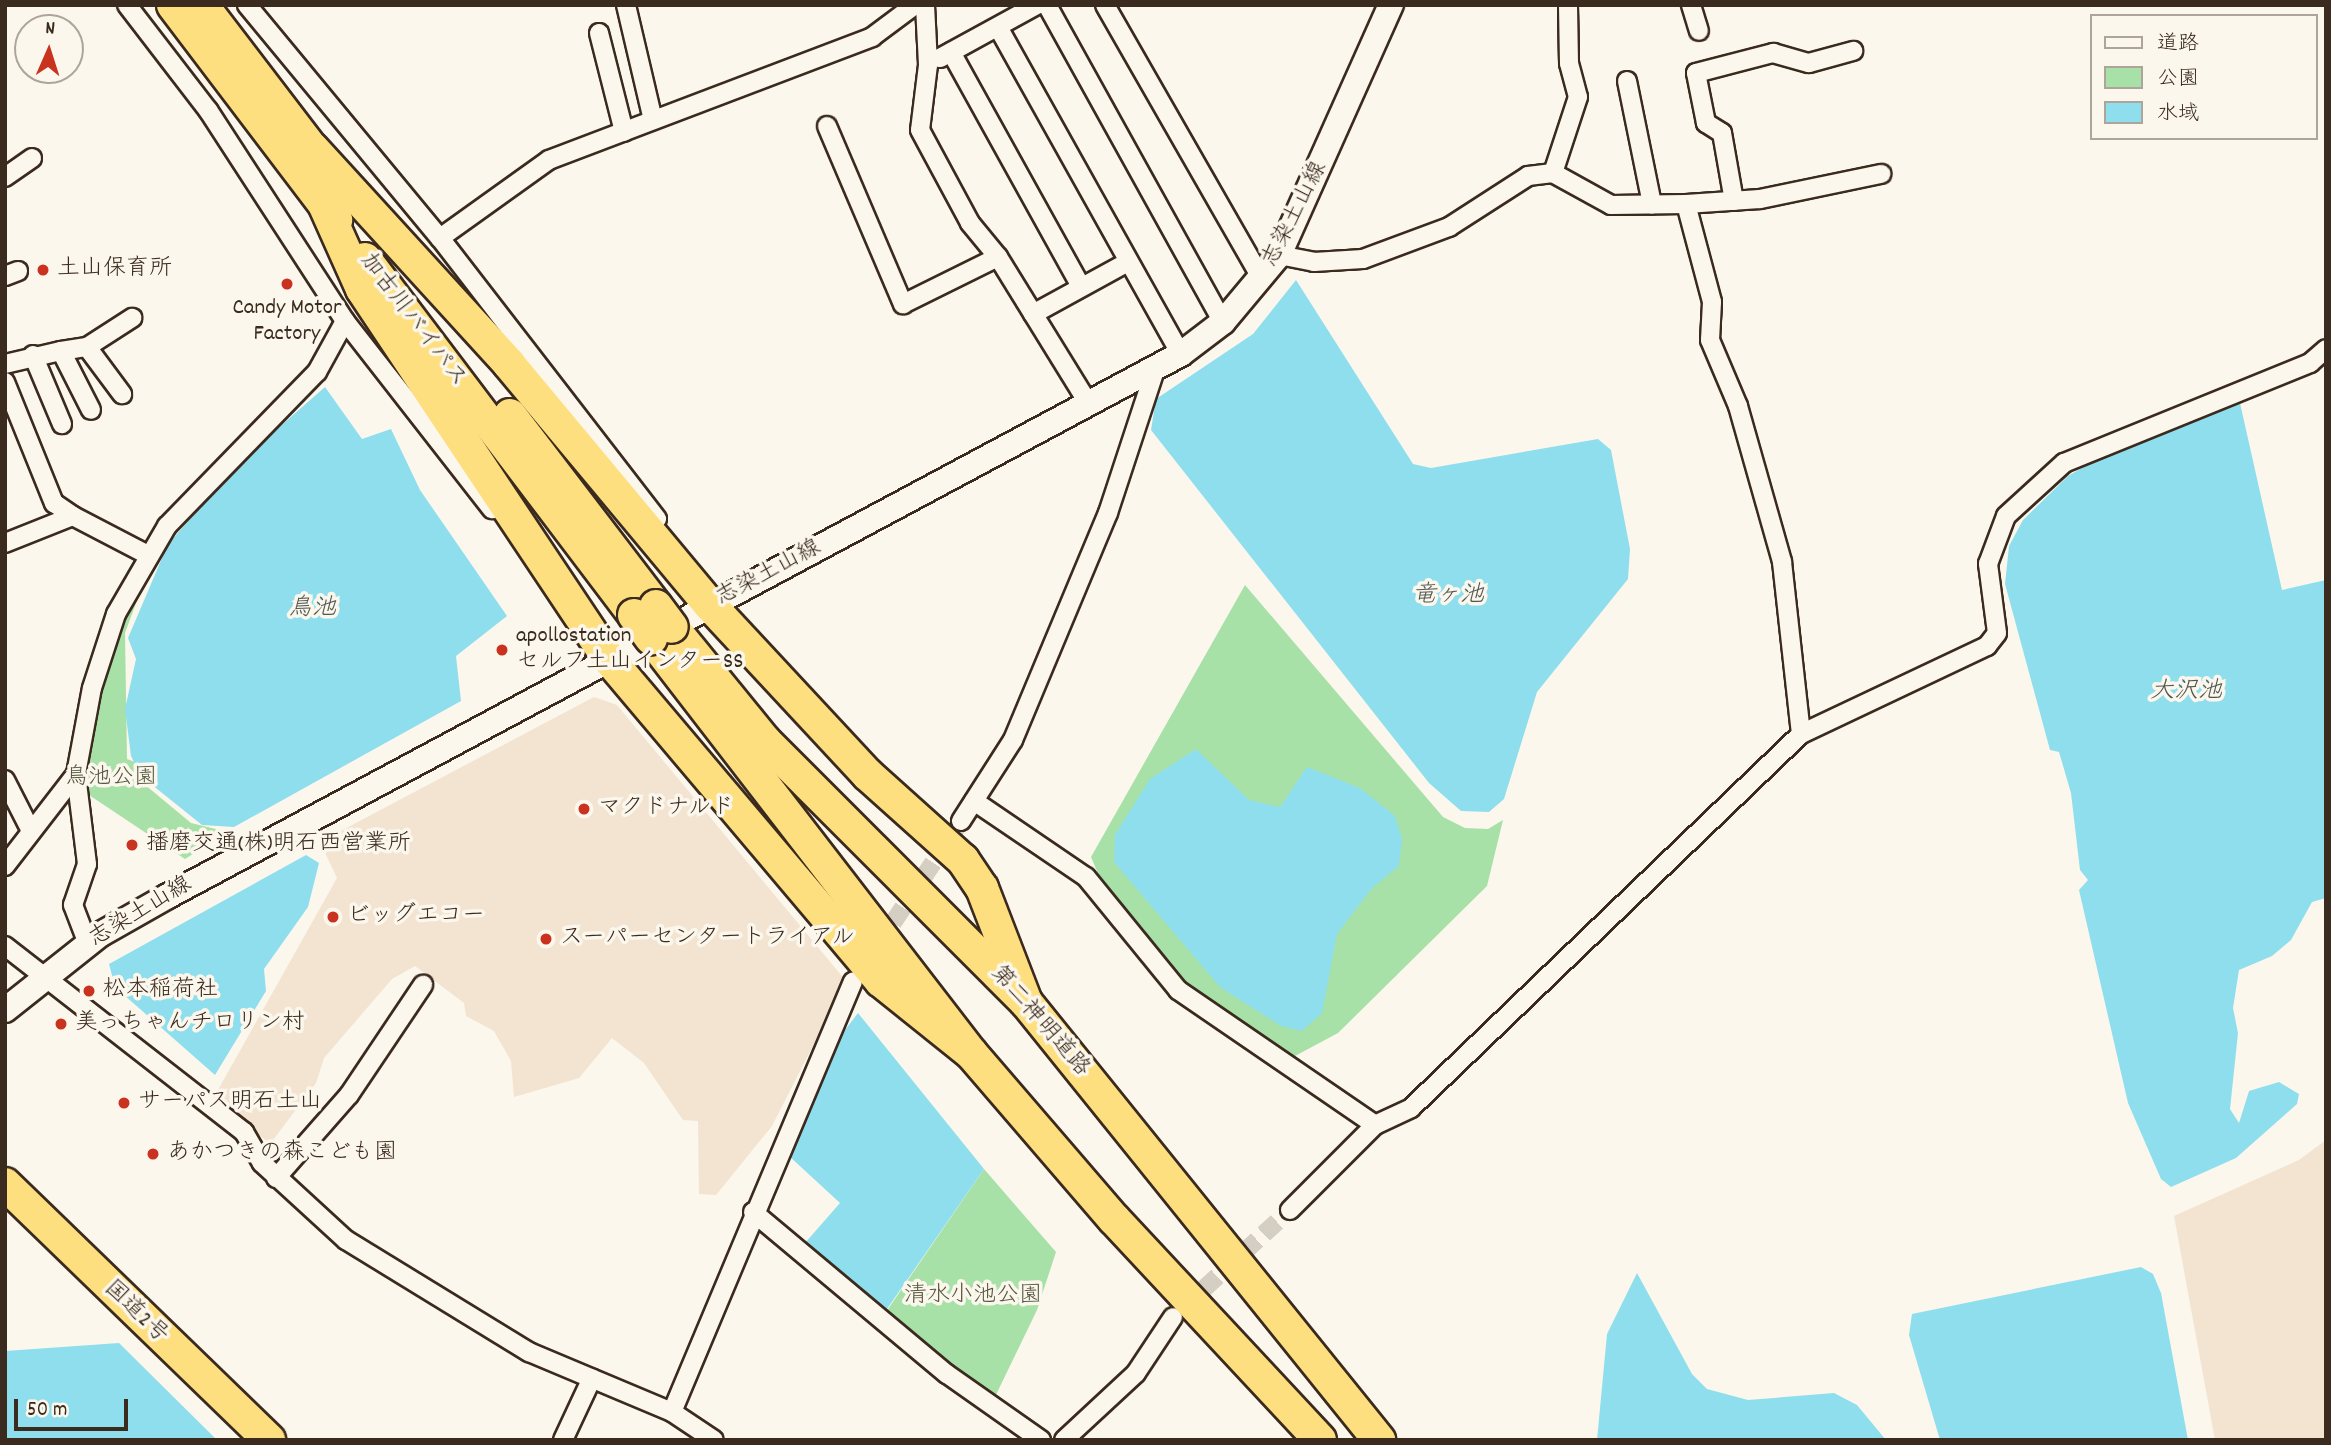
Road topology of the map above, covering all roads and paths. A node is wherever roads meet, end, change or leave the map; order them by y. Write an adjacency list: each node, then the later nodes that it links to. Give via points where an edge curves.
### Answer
1 (127, 5): 41 (street, via 208,110)
2 (173, 5): 30 (highway, 加古川バイパス)
3 (202, 5): 24 (highway, 加古川バイパス)
4 (247, 5): 33 (street)
5 (626, 5): 21 (street)
6 (915, 5): 21 (street, via 872,37)
7 (925, 5): 19 (street)
8 (1037, 5): 14 (street)
9 (1047, 5): 42 (street)
10 (1105, 5): 37 (street)
11 (1391, 5): 34 (main road, 志染土山線)
12 (1568, 5): 26 (street, via 1569,63 1578,97)
13 (1691, 5): 15 (street)
14 (998, 27): 18 (street); 36 (street)
15 (1699, 32)
16 (598, 33): 23 (street)
17 (1853, 51): 29 (street, via 1809,63 1773,53 1696,73 1706,123 1721,132)
18 (951, 52): 19 (street); 38 (street)
19 (928, 65): 35 (street, via 920,130 970,223)
20 (1627, 81): 31 (street)
21 (653, 120): 23 (street)
22 (827, 127): 35 (street, via 903,304)
23 (624, 131): 33 (street, via 549,160)
24 (313, 149): 58 (highway, via 509,364); 59 (highway, 加古川バイパス)
25 (32, 158): 28 (street)
26 (1553, 173): 31 (street, via 1611,205); 34 (street, via 1528,176 1449,227 1363,259 1314,262)
27 (1881, 174): 29 (street)
28 (5, 177)
29 (1734, 201): 32 (street)
30 (324, 204): 59 (highway, 加古川バイパス); 60 (highway, via 362,289)
31 (1652, 204): 32 (street)
32 (1685, 204): 61 (street, via 1712,302 1710,340 1738,406 1782,562)
33 (440, 238): 58 (street, via 661,523)
34 (1279, 255): 37 (main road, 志染土山線)
35 (998, 257): 39 (street)
36 (1128, 262): 38 (street); 46 (street)
37 (1262, 279): 42 (main road, 志染土山線)
38 (1080, 285): 39 (street)
39 (1033, 314): 52 (street)
40 (132, 318): 43 (street)
41 (345, 321): 57 (street, via 317,372 235,450); 60 (street)
42 (1223, 322): 46 (main road, 志染土山線)
43 (87, 347): 45 (street); 51 (street)
44 (2326, 349): 61 (street, via 2310,363 2064,463 2006,516 1988,564 1997,633 1987,646)
45 (61, 351): 47 (street); 53 (street)
46 (1181, 354): 49 (main road, 志染土山線)
47 (33, 355): 48 (street); 54 (street)
48 (5, 364)
49 (1155, 370): 52 (main road, 志染土山線); 64 (street, via 1108,513 1013,740)
50 (5, 382): 55 (street, via 54,503)
51 (122, 394)
52 (1088, 403): 58 (main road, 志染土山線)
53 (91, 410)
54 (62, 424)
55 (73, 516): 56 (street); 57 (street)
56 (5, 543)
57 (148, 555): 62 (street, via 116,614 92,688)
58 (710, 605): 60 (main road, 志染土山線); 73 (highway, via 867,774 963,860 982,888)
59 (660, 631): 73 (highway, 第二神明道路); 75 (highway)
60 (608, 658): 68 (main road, 志染土山線); 75 (highway, via 881,981)
61 (1801, 734): 76 (street, via 1411,1108)
62 (76, 774): 66 (street); 68 (street, via 87,864 73,905)
63 (5, 780): 66 (street)
64 (974, 801): 65 (street); 76 (street, via 1086,877 1178,990)
65 (961, 821)
66 (31, 831): 67 (street)
67 (5, 866)
68 (88, 944): 70 (main road, 志染土山線)
69 (5, 946): 70 (street)
70 (43, 977): 74 (main road, 志染土山線); 77 (street, via 244,1132)
71 (853, 982): 80 (street)
72 (423, 985): 77 (street, via 349,1095)
73 (1026, 1002): 90 (highway, 第二神明道路)
74 (5, 1010)
75 (971, 1053): 89 (highway, via 1114,1219)
76 (1375, 1125): 79 (street)
77 (276, 1178): 82 (street, via 346,1240 407,1279 529,1352)
78 (5, 1184): 84 (highway, 国道2号)
79 (1290, 1210)
80 (753, 1212): 83 (street); 87 (street, via 947,1374)
81 (1173, 1317): 88 (street, via 1136,1373)
82 (592, 1378): 83 (street); 85 (street)
83 (672, 1412): 86 (street)
84 (269, 1440)
85 (563, 1440)
86 (715, 1440)
87 (1041, 1440)
88 (1064, 1440)
89 (1320, 1440)
90 (1379, 1440)

